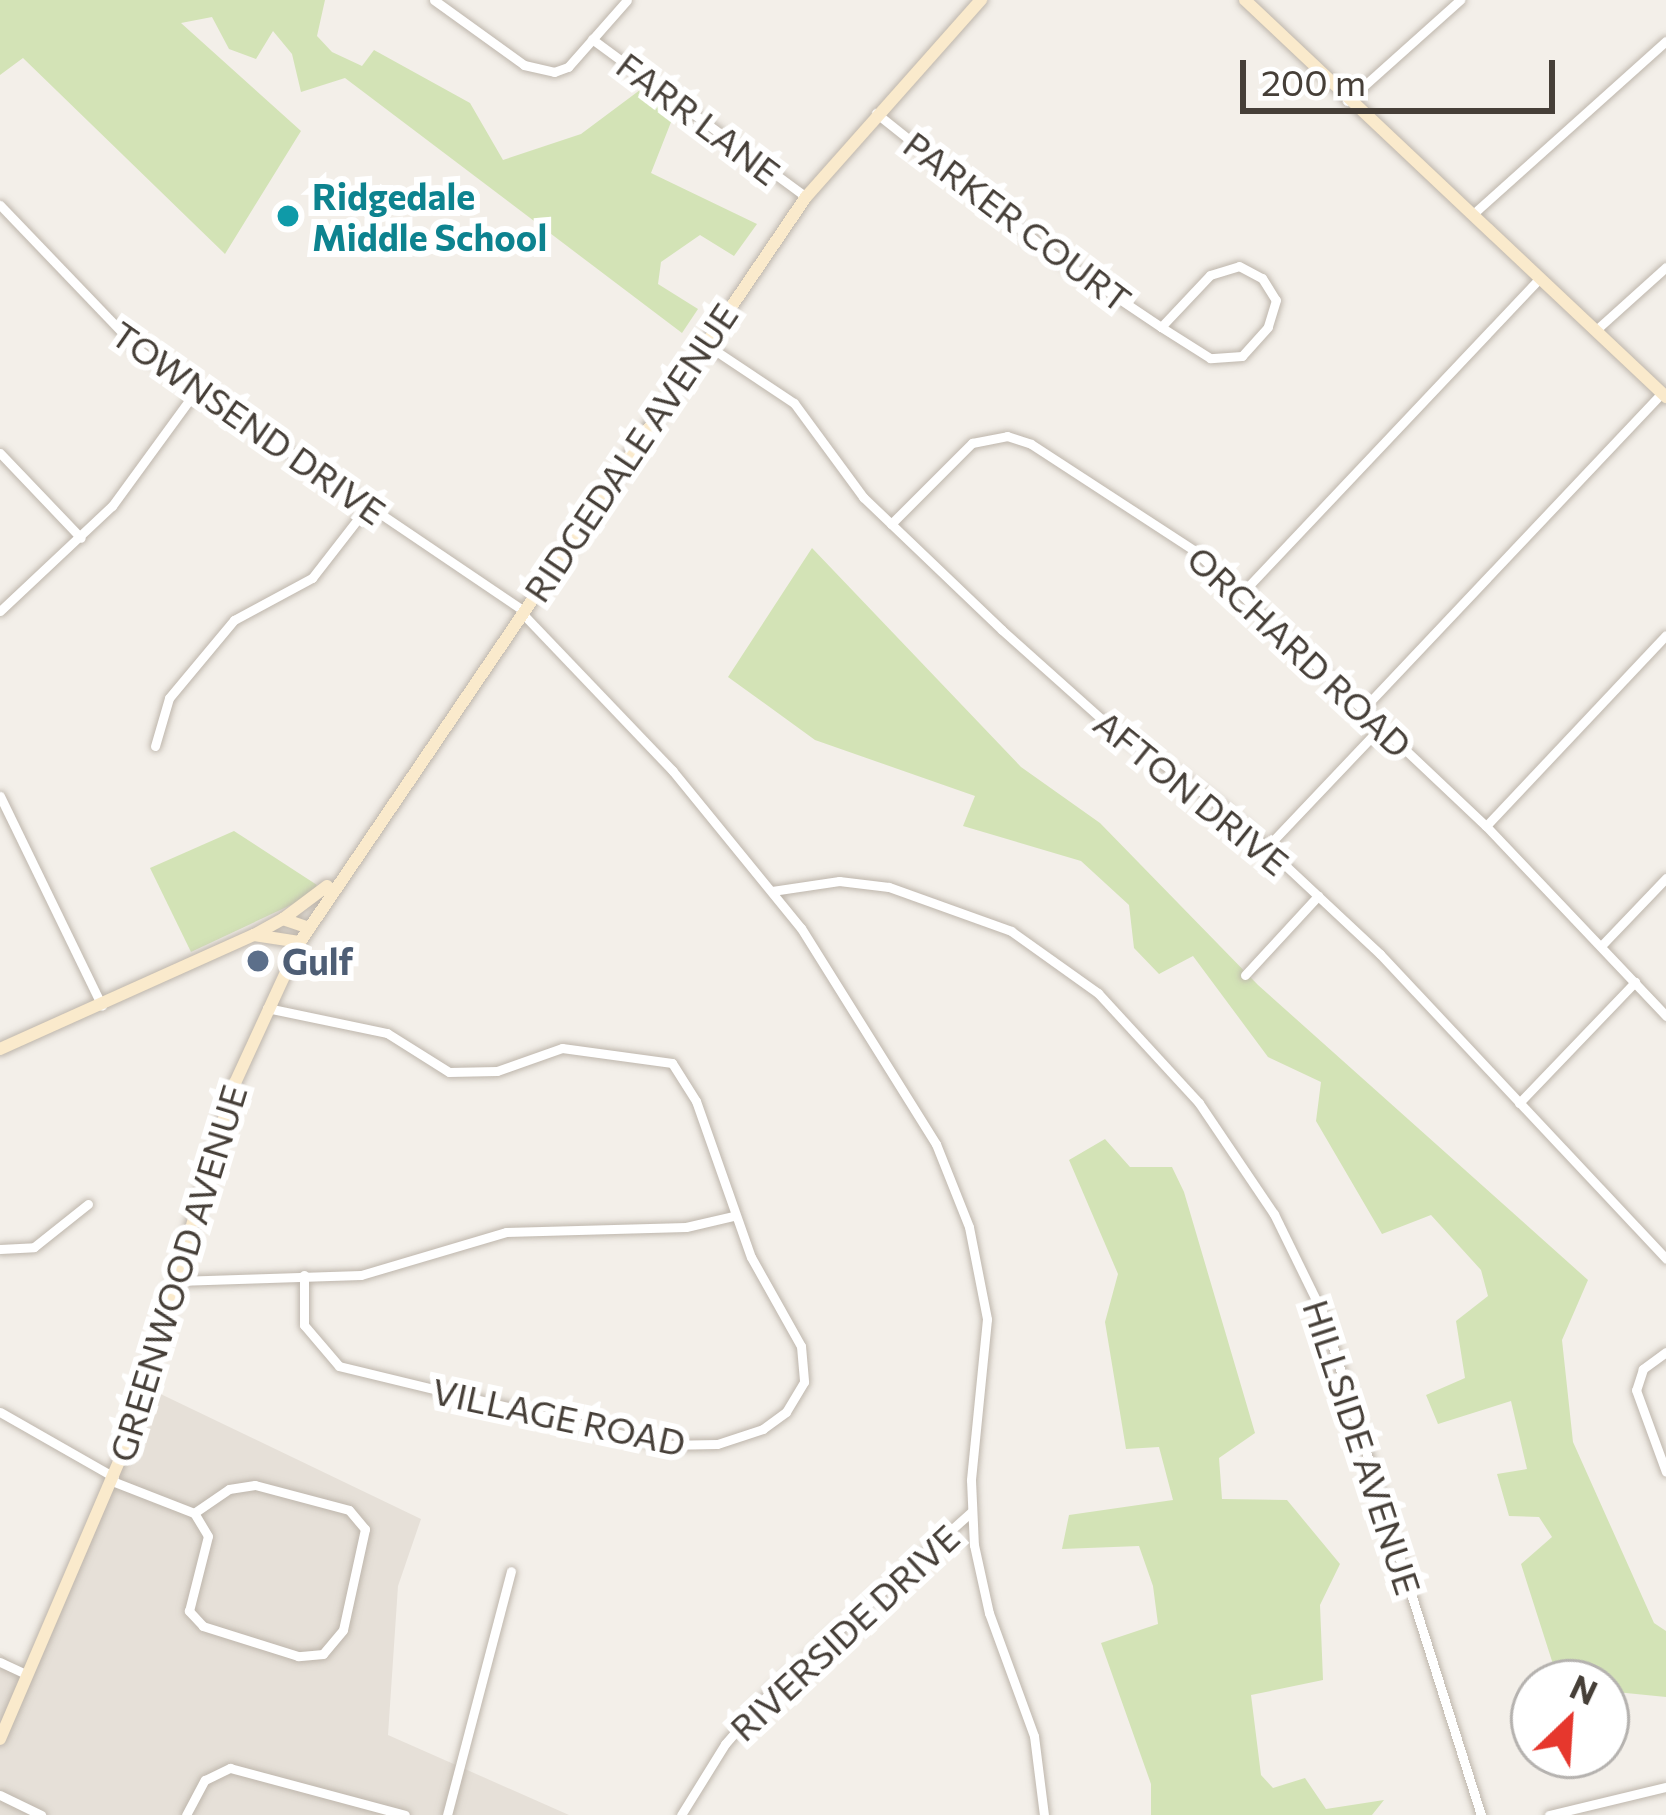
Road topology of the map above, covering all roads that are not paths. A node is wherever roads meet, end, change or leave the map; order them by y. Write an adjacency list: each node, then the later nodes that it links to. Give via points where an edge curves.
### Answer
1 (434, 0): 6 (street, via 535,70 565,69)
2 (627, 0): 6 (street)
3 (981, 0): 9 (main road, RIDGEDALE AVENUE)
4 (1245, 0): 8 (main road)
5 (1460, 0): 8 (street)
6 (592, 39): 10 (street, FARR LANE)
7 (1666, 41): 12 (street)
8 (1347, 101): 12 (main road)
9 (876, 113): 10 (main road, RIDGEDALE AVENUE); 15 (street, PARKER COURT, via 1051,253)
10 (806, 197): 17 (main road, RIDGEDALE AVENUE)
11 (0, 205): 18 (street, TOWNSEND DRIVE, via 90,307)
12 (1473, 214): 14 (main road)
13 (1666, 267): 16 (street)
14 (1540, 278): 16 (main road); 24 (street)
15 (1161, 327): 15 (street, PARKER COURT, via 1210,358 1234,360 1268,327 1274,292 1250,270 1225,267)
16 (1596, 330): 19 (main road)
17 (704, 344): 22 (street, AFTON DRIVE, via 794,403); 26 (main road, RIDGEDALE AVENUE)
18 (196, 391): 21 (street, TOWNSEND DRIVE); 23 (street)
19 (1664, 395): 28 (street)
20 (0, 452): 23 (street)
21 (367, 507): 26 (street, TOWNSEND DRIVE); 30 (street, via 321,570 251,607 220,635 169,698)
22 (891, 524): 24 (street, ORCHARD ROAD, via 962,449 1007,436 1184,542); 33 (street, AFTON DRIVE, via 1075,698)
23 (81, 538): 25 (street)
24 (1242, 593): 28 (street, ORCHARD ROAD)
25 (0, 610)
26 (521, 611): 35 (main road, RIDGEDALE AVENUE); 36 (street, TOWNSEND DRIVE)
27 (1666, 635): 32 (street)
28 (1364, 708): 29 (street, ORCHARD ROAD)
29 (1382, 726): 32 (street, ORCHARD ROAD); 33 (street)
30 (155, 746)
31 (0, 796): 45 (street)
32 (1486, 826): 42 (street, ORCHARD ROAD)
33 (1267, 847): 37 (street, AFTON DRIVE)
34 (1666, 878): 42 (street)
35 (339, 880): 38 (main road); 39 (main road, RIDGEDALE AVENUE)
36 (772, 891): 60 (street, TOWNSEND DRIVE, via 907,1090 964,1209 987,1319); 74 (street, HILLSIDE AVENUE, via 839,881 889,886 1011,931 1098,994 1199,1102 1274,1214 1322,1312)
37 (1318, 896): 43 (street); 49 (street, AFTON DRIVE)
38 (283, 919): 39 (main road); 40 (main road)
39 (309, 928): 41 (main road, RIDGEDALE AVENUE)
40 (254, 935): 41 (main road); 45 (main road)
41 (300, 942): 46 (main road, GREENWOOD AVENUE)
42 (1601, 946): 44 (street, ORCHARD ROAD)
43 (1245, 975)
44 (1635, 982): 47 (street, ORCHARD ROAD); 49 (street)
45 (102, 1006): 48 (main road)
46 (267, 1008): 51 (street, VILLAGE ROAD, via 387,1033 449,1072 497,1071 562,1048 661,1058 688,1081); 55 (main road, GREENWOOD AVENUE, via 235,1083)
47 (1666, 1016)
48 (0, 1049)
49 (1519, 1103): 53 (street, AFTON DRIVE)
50 (88, 1204): 52 (street, via 34,1247)
51 (733, 1216): 54 (street, via 686,1227 506,1232 383,1272); 54 (street, VILLAGE ROAD, via 801,1346 804,1382 775,1421 698,1447 339,1366 304,1325)
52 (0, 1249)
53 (1666, 1259)
54 (304, 1275): 55 (street, via 235,1285)
55 (177, 1281): 59 (main road, GREENWOOD AVENUE)
56 (1666, 1352): 58 (street, via 1642,1370 1636,1399)
57 (0, 1412): 59 (street)
58 (1666, 1472)
59 (113, 1479): 61 (street); 64 (main road, GREENWOOD AVENUE)
60 (971, 1512): 72 (street, RIVERSIDE DRIVE, via 772,1690 725,1744); 73 (street, TOWNSEND DRIVE, via 989,1612 1034,1736)
61 (194, 1513): 61 (street, via 208,1536 188,1592 196,1622 307,1658 331,1649 367,1548 356,1515 245,1484)
62 (511, 1571): 71 (street)
63 (0, 1662): 64 (street)
64 (26, 1674): 65 (main road, GREENWOOD AVENUE)
65 (0, 1738)
66 (1666, 1787): 75 (street)
67 (0, 1795): 68 (street)
68 (41, 1815)
69 (186, 1815): 70 (street, via 205,1780 230,1768)
70 (406, 1815)
71 (447, 1815)
72 (681, 1815)
73 (1044, 1815)
74 (1481, 1815)
75 (1549, 1815)

